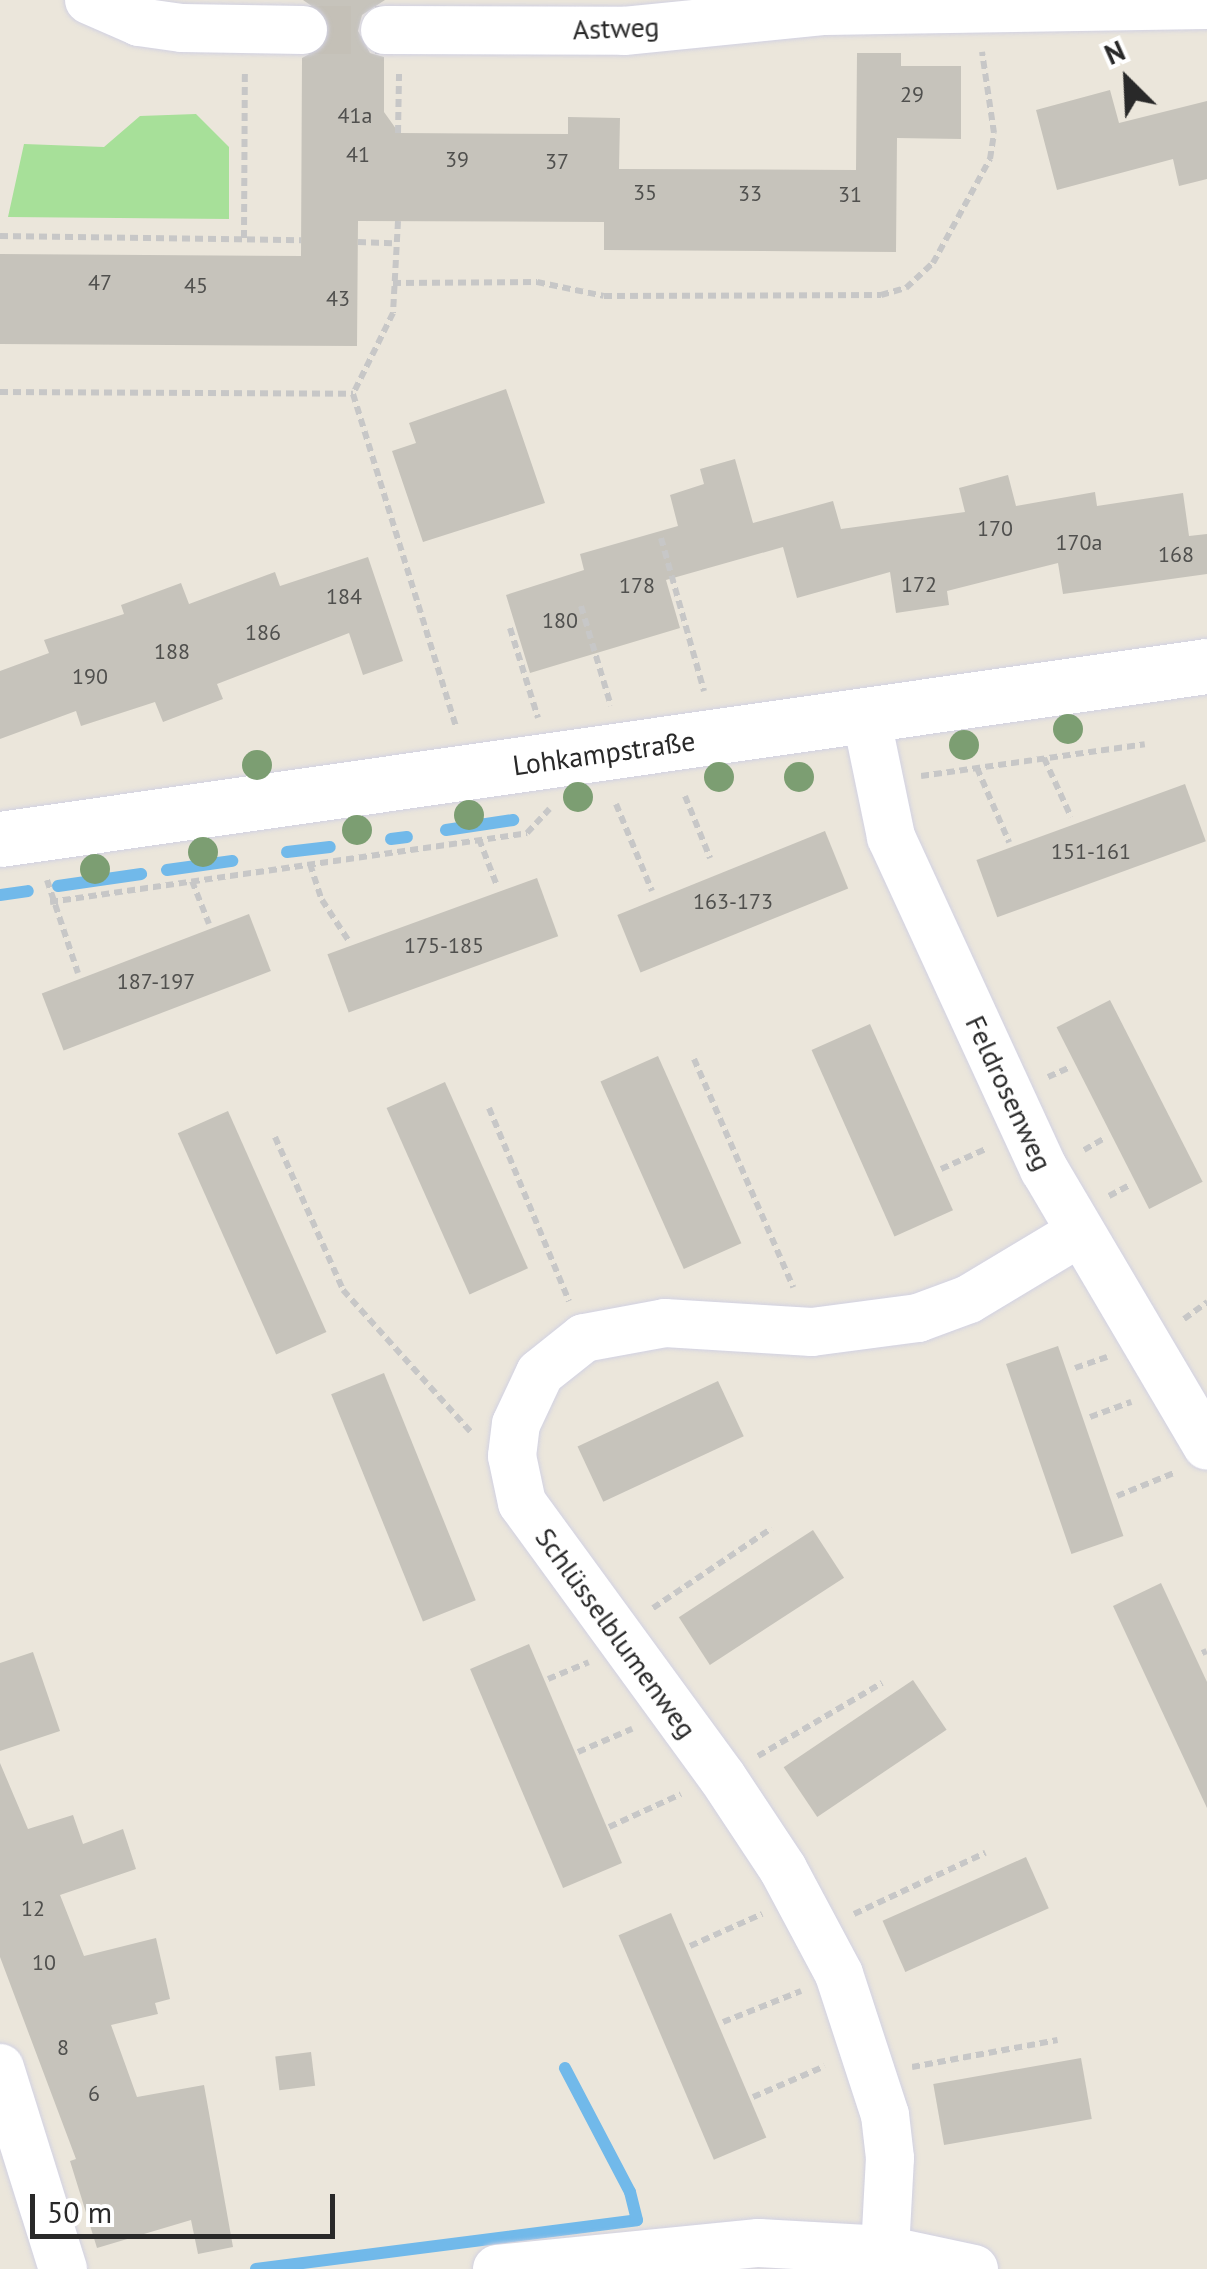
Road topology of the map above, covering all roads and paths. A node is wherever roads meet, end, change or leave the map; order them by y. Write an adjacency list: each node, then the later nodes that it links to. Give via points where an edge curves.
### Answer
1 (88, 0): 3 (street, via 153,24)
2 (1207, 5): 5 (street, Astweg, via 825,11)
3 (303, 30)
4 (979, 37): 14 (path, via 992,111 990,159 933,263 906,288 881,295 604,296 536,282)
5 (392, 52): 7 (path)
6 (245, 73): 10 (path)
7 (398, 133)
8 (398, 221): 13 (path)
9 (0, 236): 10 (path)
10 (244, 238): 11 (path)
11 (301, 240)
12 (358, 242): 13 (path)
13 (392, 242): 14 (path)
14 (393, 283): 16 (path, via 393,312)
15 (0, 392): 16 (path)
16 (353, 394): 25 (path)
17 (661, 538): 21 (path)
18 (581, 606): 22 (path)
19 (510, 628): 24 (path)
20 (1207, 666): 23 (street, Lohkampstraße)
21 (707, 700)
22 (614, 714)
23 (866, 716): 36 (street, Lohkampstraße); 51 (street, Feldrosenweg, via 891,836)
24 (540, 725)
25 (459, 738)
26 (1145, 744): 27 (path)
27 (1044, 758): 28 (path); 33 (path)
28 (977, 768): 29 (path); 35 (path)
29 (910, 778)
30 (684, 796): 37 (path)
31 (616, 804): 41 (path)
32 (550, 808): 34 (path, via 527,833)
33 (1071, 817)
34 (479, 840): 38 (path); 40 (path)
35 (1009, 842)
36 (22, 851): 42 (path)
37 (710, 858)
38 (310, 864): 39 (path); 44 (path, via 322,900)
39 (192, 881): 42 (path); 43 (path)
40 (497, 886)
41 (652, 891)
42 (50, 902): 45 (path)
43 (210, 924)
44 (350, 943)
45 (78, 973)
46 (694, 1058): 52 (path)
47 (488, 1108): 53 (path)
48 (275, 1137): 59 (path, via 343,1290 482,1444)
49 (992, 1146): 50 (path)
50 (942, 1169)
51 (1077, 1234): 52 (street, Schlüsselblumenweg, via 969,1299 918,1318); 58 (street, Feldrosenweg)
52 (812, 1332): 53 (street, Schlüsselblumenweg, via 665,1323)
53 (584, 1338): 59 (street, Schlüsselblumenweg, via 540,1373 516,1424)
54 (1123, 1351): 55 (path)
55 (1075, 1368)
56 (1150, 1394): 57 (path)
57 (1090, 1417)
58 (1200, 1455): 60 (path)
59 (512, 1456): 82 (street, Schlüsselblumenweg, via 522,1503 548,1547 722,1777 839,1974 885,2115)
60 (1117, 1496)
61 (772, 1528): 62 (path)
62 (646, 1614)
63 (604, 1655): 64 (path)
64 (548, 1679)
65 (882, 1683): 68 (path)
66 (638, 1726): 67 (path)
67 (578, 1752)
68 (754, 1758)
69 (688, 1790): 70 (path)
70 (609, 1827)
71 (984, 1852): 73 (path)
72 (768, 1912): 74 (path)
73 (836, 1922)
74 (690, 1946)
75 (807, 1988): 76 (path)
76 (723, 2022)
77 (1058, 2040): 80 (path)
78 (835, 2062): 81 (path)
79 (0, 2068): 84 (street)
80 (896, 2070)
81 (752, 2097)
82 (885, 2250): 83 (street, via 759,2244); 86 (street)
83 (630, 2261): 85 (street)
84 (63, 2269)
85 (496, 2269)
86 (974, 2269)

